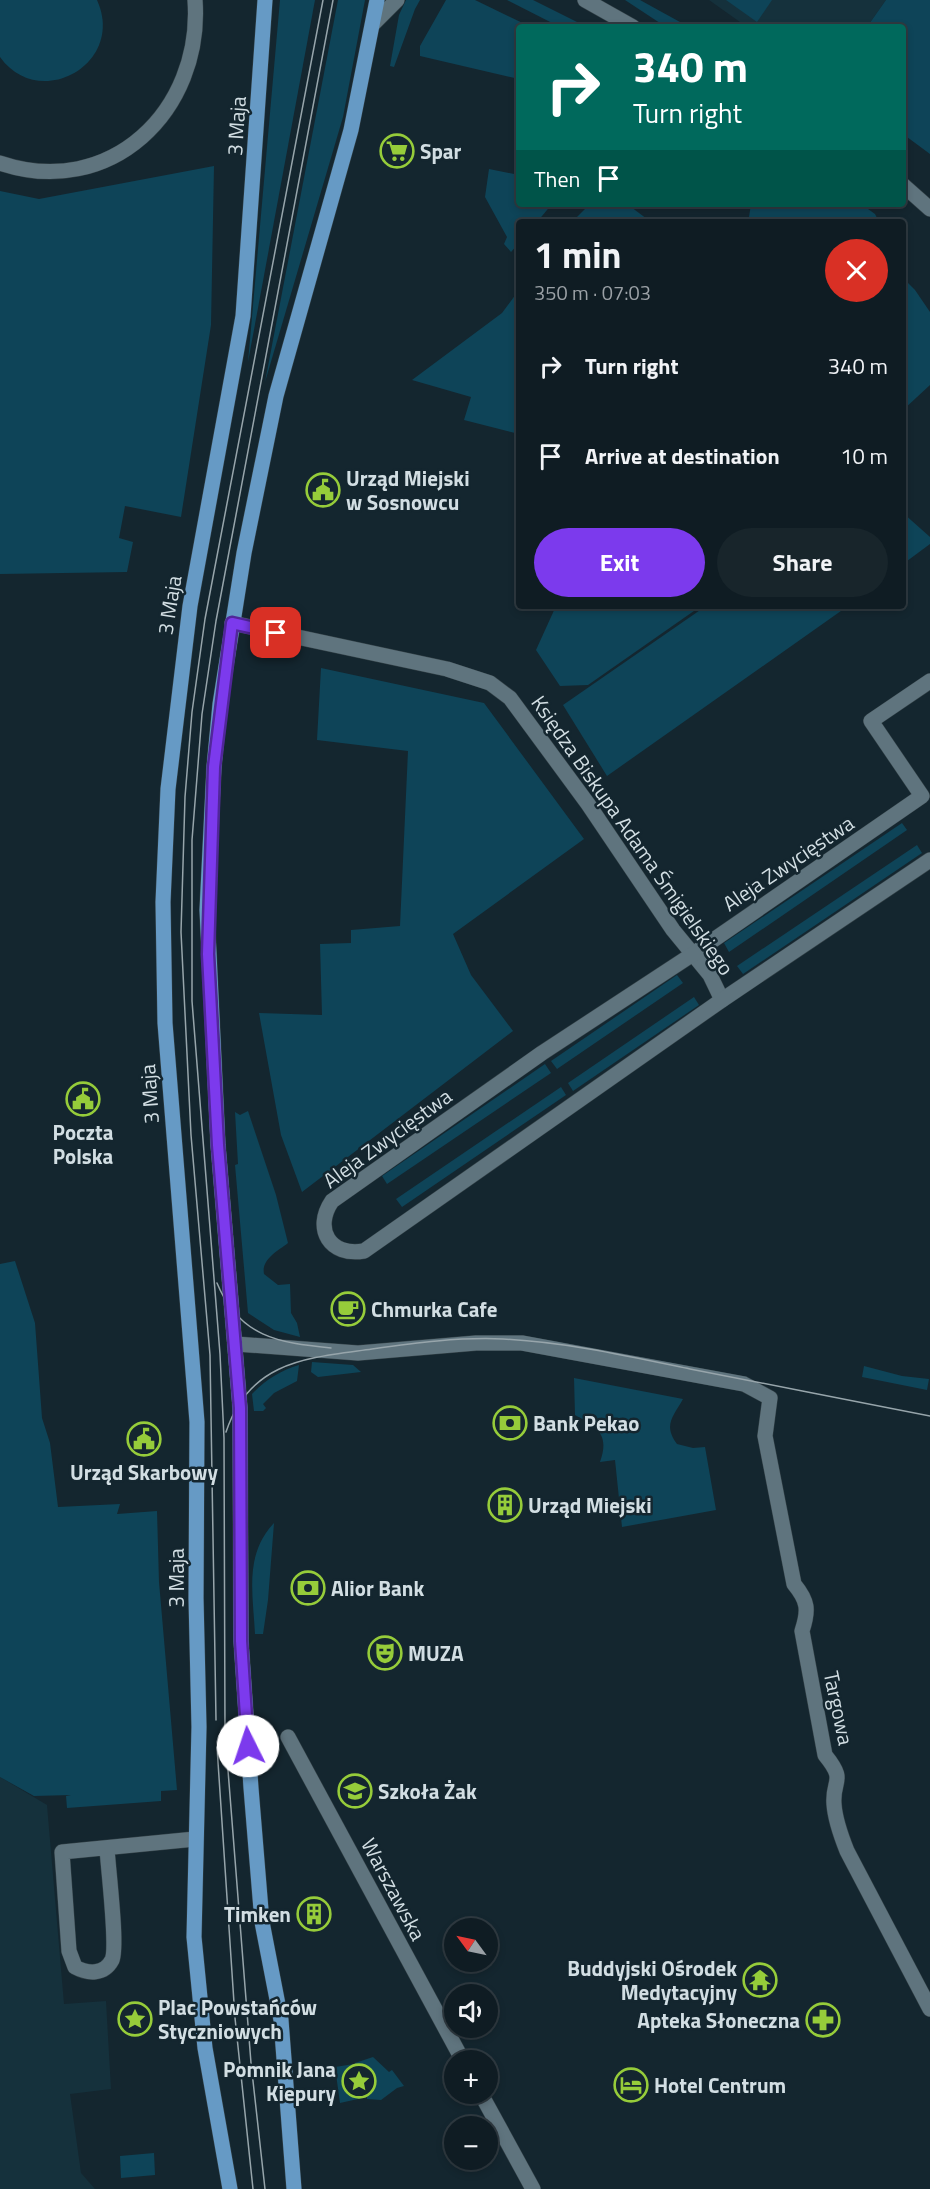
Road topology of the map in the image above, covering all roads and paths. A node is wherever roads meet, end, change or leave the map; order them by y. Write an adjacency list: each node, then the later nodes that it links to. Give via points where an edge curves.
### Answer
1 (195, 0): 8 (street, via 192,49 182,84 164,115 139,140 106,160 70,170 32,171)
2 (265, 0): 19 (main road, 3 Maja, via 243,316 190,606 166,814 165,1023 197,1422 199,1739)
3 (377, 0): 6 (main road)
4 (397, 0): 6 (street)
5 (585, 0): 7 (street)
6 (373, 24): 11 (main road, via 351,130 274,408)
7 (628, 24)
8 (0, 163)
9 (906, 188): 10 (street)
10 (930, 209)
11 (232, 623): 15 (street, Księdza Biskupa Adama Śmigielskiego, via 447,669 497,688 528,720); 17 (main road, via 214,767 207,910 218,1145)
12 (930, 681): 13 (street, Aleja Zwycięstwa, via 871,721)
13 (926, 802): 15 (street, Aleja Zwycięstwa)
14 (930, 860): 16 (street, Aleja Zwycięstwa)
15 (693, 954): 16 (street, Księdza Biskupa Adama Śmigielskiego, via 710,975); 16 (street, Aleja Zwycięstwa, via 542,1053 332,1201 323,1219 328,1239 346,1252 364,1251)
16 (722, 1000)
17 (236, 1344): 21 (street, Targowa, via 358,1353 476,1343 522,1344 744,1384 770,1398 765,1436 794,1584 805,1598 808,1613 802,1631 825,1755 836,1769 838,1784 833,1802 839,1830 846,1851); 25 (main road, via 241,1419 241,1641 250,1788 262,1922 281,2020)
18 (288, 1737): 22 (street, Warszawska)
19 (195, 1839): 20 (street); 24 (main road, 3 Maja, via 194,1937 205,2048)
20 (107, 1848): 20 (street, via 62,1852 69,1951 75,1967 84,1972 105,1969 114,1953)
21 (930, 2009)
22 (458, 2050)
23 (486, 2104): 26 (street)
24 (230, 2189)
25 (294, 2189)
26 (533, 2189)

